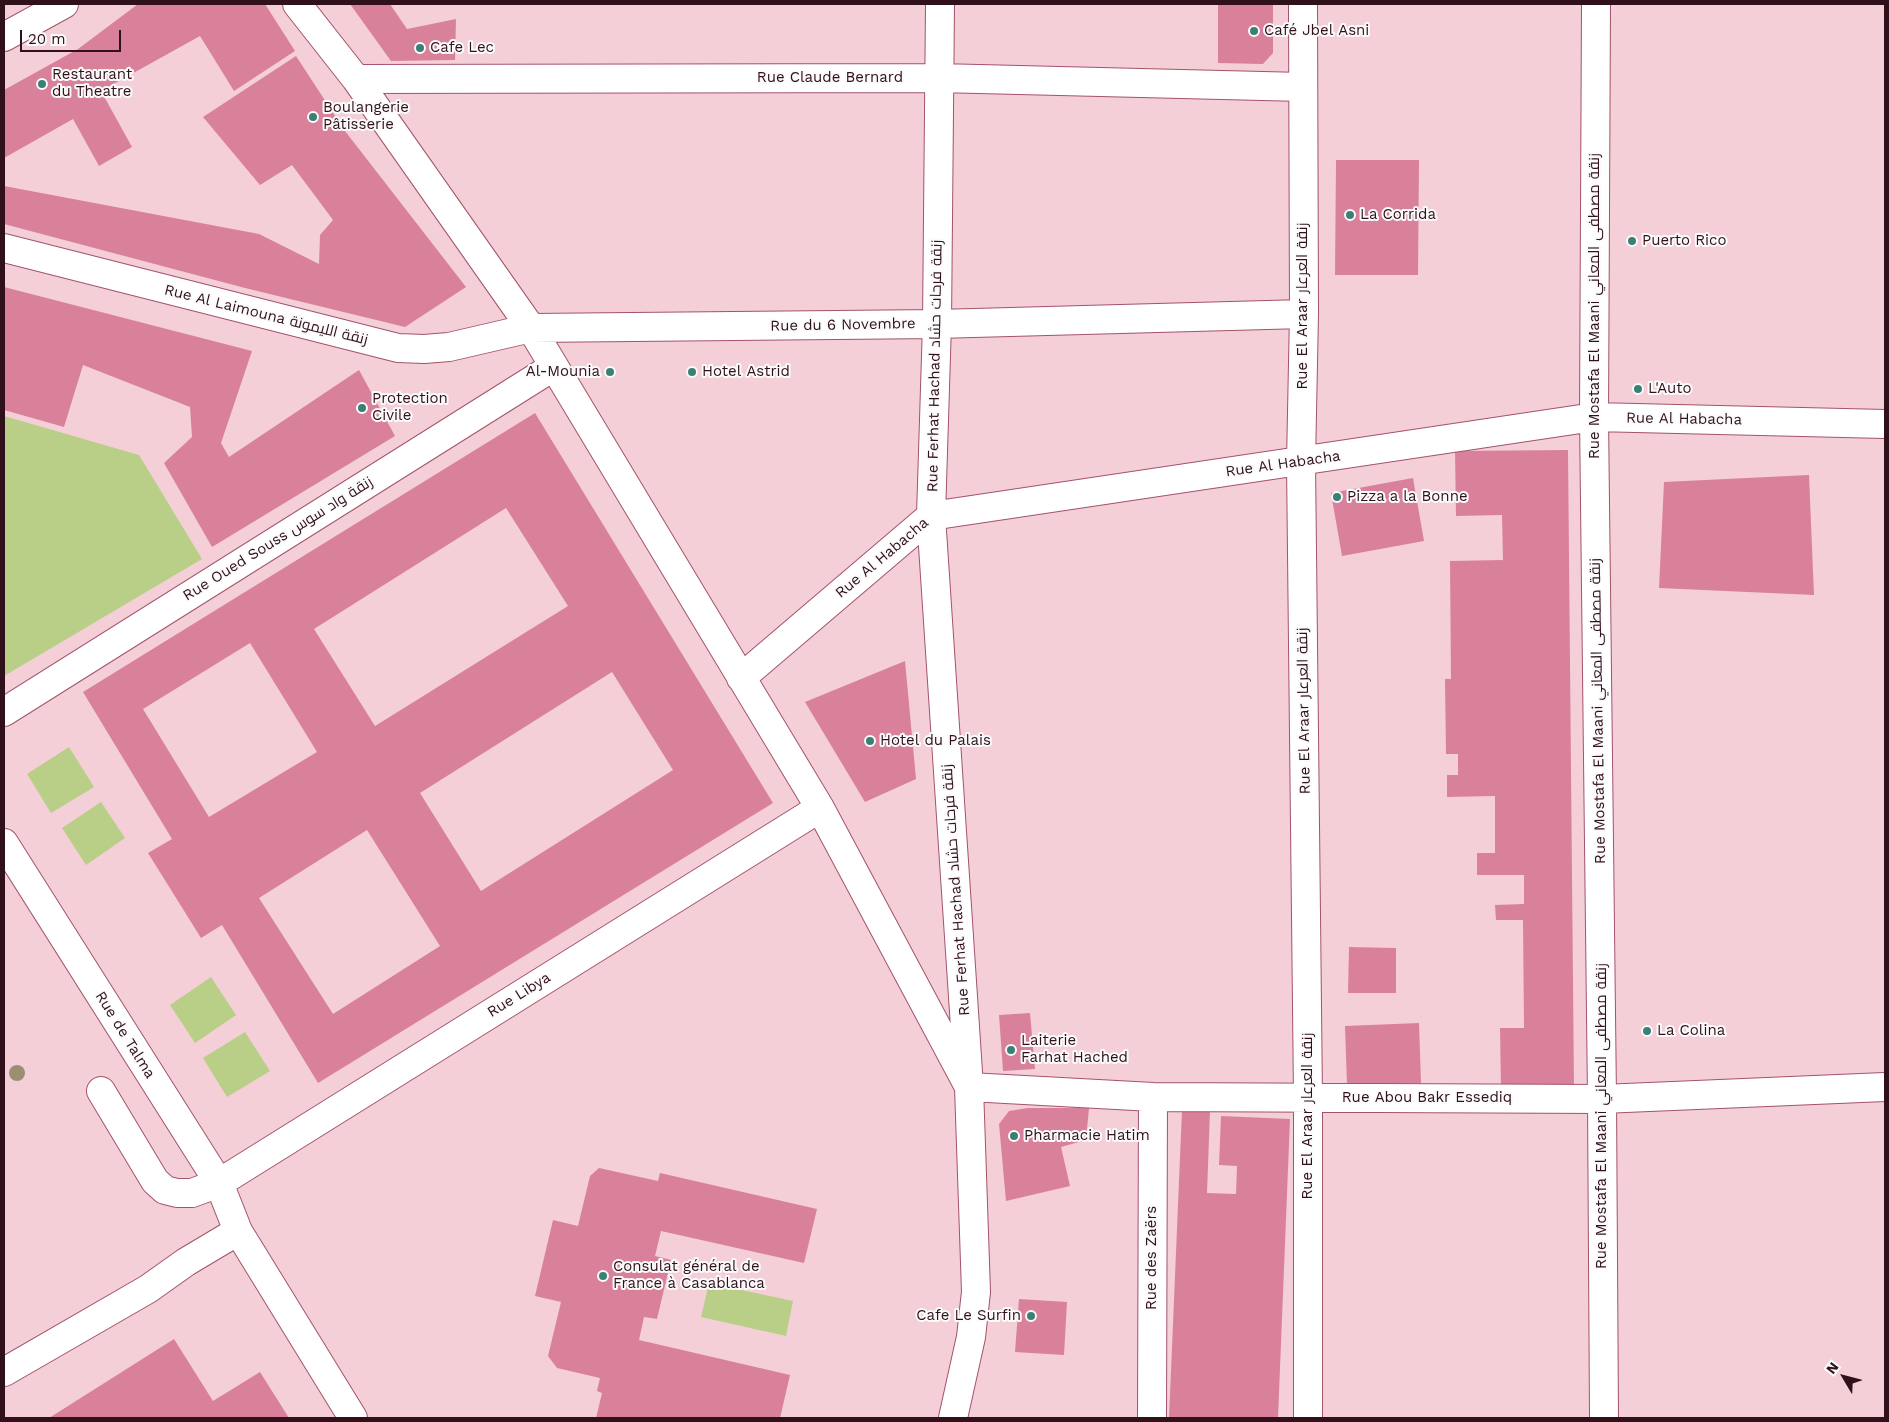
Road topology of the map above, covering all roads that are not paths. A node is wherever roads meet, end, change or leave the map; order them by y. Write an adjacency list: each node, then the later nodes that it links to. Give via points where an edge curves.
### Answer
1 (64, 4): 6 (street)
2 (297, 4): 8 (street)
3 (940, 4): 7 (street, Rue Ferhat Hachad زنقة فرحات حشاد)
4 (1303, 4): 9 (street, Rue El Araar زنقة العرعار)
5 (1596, 4): 15 (street, Rue Mostafa El Maani زنقة مصطفى المعاني)
6 (4, 37)
7 (938, 78): 8 (street, Rue Claude Bernard); 9 (street, Rue Claude Bernard); 12 (street, Rue Ferhat Hachad زنقة فرحات حشاد)
8 (356, 79): 13 (street)
9 (1303, 87): 11 (street, Rue El Araar زنقة العرعار)
10 (4, 248): 13 (street, Rue Al Laimouna زنقة الليمونة, via 398,348 424,350 449,347)
11 (1304, 314): 12 (street, Rue du 6 Novembre); 17 (street, Rue El Araar زنقة العرعار)
12 (937, 324): 13 (street, Rue du 6 Novembre); 18 (street, Rue Ferhat Hachad زنقة فرحات حشاد)
13 (531, 328): 14 (street)
14 (553, 367): 19 (street); 20 (street, Rue Oued Souss زنقة واد سوس)
15 (1594, 418): 16 (street, Rue Al Habacha); 17 (street, Rue Al Habacha); 28 (street, Rue Mostafa El Maani زنقة مصطفى المعاني)
16 (1885, 424)
17 (1301, 462): 18 (street, Rue Al Habacha); 27 (street, Rue El Araar زنقة العرعار)
18 (931, 516): 19 (street, Rue Al Habacha); 23 (street, Rue Ferhat Hachad زنقة فرحات حشاد)
19 (741, 678): 21 (street)
20 (4, 712)
21 (820, 808): 23 (street); 29 (street, Rue Libya)
22 (4, 843): 29 (street, Rue de Talma)
23 (969, 1087): 26 (street, Rue Abou Bakr Essediq); 33 (street, Rue Ferhat Hachad زنقة فرحات حشاد, via 976,1292 971,1338)
24 (1885, 1087): 28 (street, Rue Abou Bakr Essediq)
25 (101, 1091): 29 (street, Rue Libya, via 155,1181 165,1190 192,1193)
26 (1153, 1097): 27 (street, Rue Abou Bakr Essediq); 34 (street, Rue des Zaërs)
27 (1308, 1097): 28 (street, Rue Abou Bakr Essediq); 35 (street, Rue El Araar زنقة العرعار)
28 (1602, 1099): 36 (street, Rue Mostafa El Maani زنقة مصطفى المعاني)
29 (219, 1183): 30 (street, Rue de Talma)
30 (238, 1231): 31 (street, via 186,1262 148,1290); 32 (street, Rue de Talma)
31 (4, 1372)
32 (353, 1418)
33 (953, 1418)
34 (1152, 1418)
35 (1308, 1418)
36 (1604, 1418)

